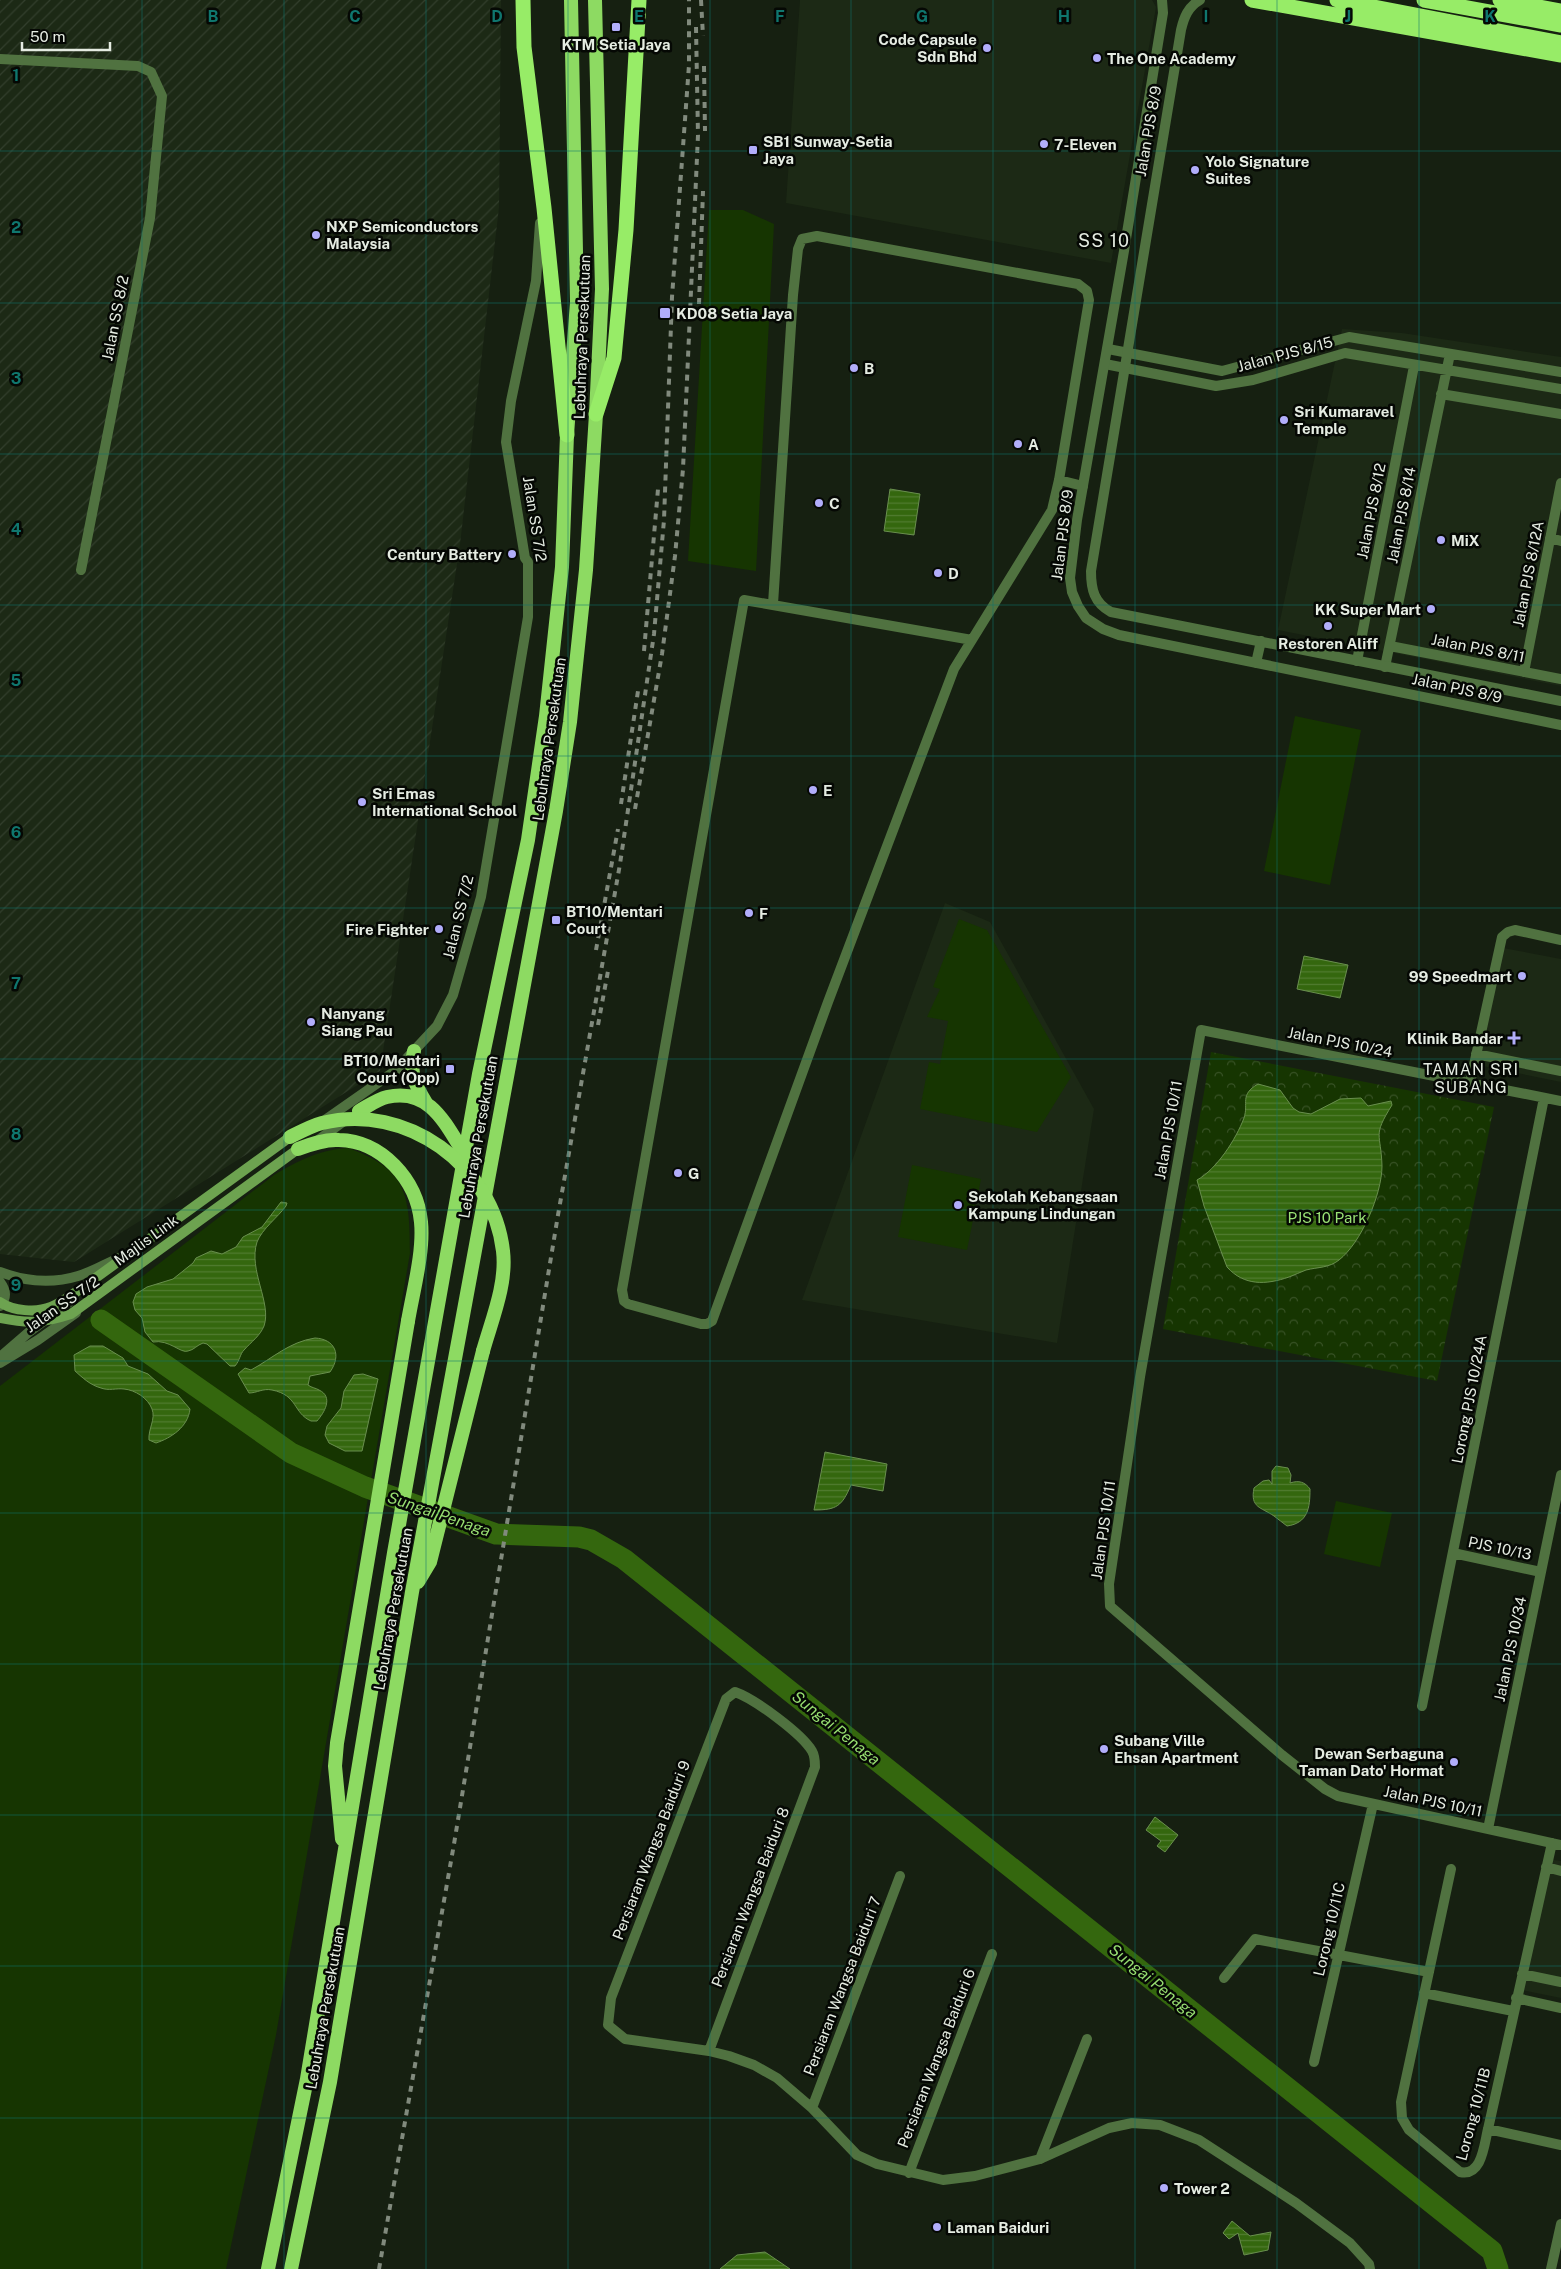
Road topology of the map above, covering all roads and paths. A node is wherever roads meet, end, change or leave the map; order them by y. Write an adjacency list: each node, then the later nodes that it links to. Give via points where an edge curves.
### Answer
1 (523, 0): 17 (highway, via 524,47)
2 (571, 0): 30 (highway, Lebuhraya Persekutuan, via 577,302)
3 (595, 0): 28 (highway, Lebuhraya Persekutuan, via 602,289)
4 (639, 0): 28 (highway, via 626,230 614,358)
5 (1162, 0): 18 (street, Jalan PJS 8/9)
6 (1200, 0): 19 (street, Jalan PJS 8/9, via 1190,8 1181,30)
7 (1252, 0): 13 (highway)
8 (1337, 0): 14 (highway)
9 (1424, 0): 12 (highway)
10 (1510, 1): 11 (highway)
11 (1561, 11)
12 (1561, 25)
13 (1467, 38): 14 (highway); 15 (highway)
14 (1554, 41)
15 (1561, 56)
16 (0, 59): 36 (street, Jalan SS 8/2, via 138,66 151,72 162,96 150,218)
17 (539, 164): 30 (highway); 52 (street, Jalan SS 7/2, via 540,227 536,281 511,401 506,442 528,562 528,617 481,896 453,995 437,1026)
18 (1108, 349): 19 (street, Jalan PJS 8/15); 21 (street, Jalan PJS 8/9)
19 (1127, 353): 20 (street, Jalan PJS 8/15, via 1222,371 1349,336); 23 (street, Jalan PJS 8/9)
20 (1450, 354): 24 (street); 25 (street, Jalan PJS 8/15)
21 (1105, 364): 23 (street, Jalan PJS 8/15); 33 (street, Jalan PJS 8/9)
22 (1414, 366): 23 (street, Jalan PJS 8/15, via 1345,354 1253,380 1216,386); 24 (street, Jalan PJS 8/15); 43 (street, Jalan PJS 8/12)
23 (1124, 368): 37 (street, Jalan PJS 8/9, via 1090,571 1091,587)
24 (1446, 370): 26 (street, Jalan PJS 8/15); 27 (street, Jalan PJS 8/14)
25 (1561, 372)
26 (1561, 389)
27 (1441, 394): 29 (street); 42 (street, Jalan PJS 8/14)
28 (596, 414): 72 (highway, Lebuhraya Persekutuan, via 586,570 570,722)
29 (1561, 414)
30 (567, 436): 61 (highway, Lebuhraya Persekutuan, via 562,567 546,716 528,840)
31 (1059, 480): 33 (street); 38 (street, via 1089,300 1083,287 817,236 806,237 798,249 793,295); 40 (street, via 1052,510)
32 (1561, 483): 34 (street, Jalan PJS 8/12A)
33 (1083, 486): 39 (street, Jalan PJS 8/9, via 1070,578 1078,606)
34 (1550, 538): 35 (street); 46 (street, Jalan PJS 8/12A)
35 (1561, 541)
36 (81, 570)
37 (1097, 601): 39 (street); 41 (street, Jalan PJS 8/9, via 1111,612)
38 (772, 604): 40 (street); 40 (street, via 744,600 622,1290 628,1304 701,1324 712,1321 721,1311 917,762 954,669)
39 (1094, 624): 44 (street, Jalan PJS 8/9, via 1119,635)
40 (972, 640)
41 (1261, 641): 43 (street, Jalan PJS 8/9); 44 (street)
42 (1390, 646): 45 (street, Jalan PJS 8/14); 46 (street, Jalan PJS 8/11)
43 (1357, 661): 45 (street, Jalan PJS 8/9)
44 (1256, 663): 49 (street, Jalan PJS 8/9)
45 (1386, 667): 48 (street, Jalan PJS 8/9)
46 (1524, 672): 47 (street, Jalan PJS 8/11)
47 (1561, 679)
48 (1561, 701)
49 (1561, 725)
50 (1561, 940): 53 (street, via 1515,930 1502,937)
51 (1201, 1030): 55 (street, Jalan PJS 10/24); 75 (street, Jalan PJS 10/11, via 1140,1377 1109,1584 1110,1606 1325,1789 1338,1796)
52 (414, 1051): 58 (highway, via 411,1065 414,1079); 62 (street, Jalan SS 7/2, via 395,1071 247,1170)
53 (1476, 1054): 54 (street); 55 (street)
54 (1561, 1071)
55 (1470, 1083): 56 (street, Jalan PJS 10/24)
56 (1544, 1098): 57 (street, Jalan PJS 10/24); 70 (street, Lorong PJS 10/24A)
57 (1561, 1101)
58 (426, 1103): 59 (highway, via 407,1096 386,1097); 61 (highway, via 441,1117)
59 (359, 1111): 68 (street, Jalan SS 7/2, via 38,1340)
60 (294, 1143): 65 (main road, Majlis Link, bridge, via 50,1308 30,1311); 66 (main road, Majlis Link, bridge, via 71,1314 45,1322); 72 (highway, bridge, via 321,1123 348,1119 410,1129 435,1142 470,1173 492,1210 500,1233 503,1252 499,1292 430,1562); 78 (highway, bridge, via 337,1140 357,1142 372,1148 390,1160 408,1180 421,1219 413,1292 335,1766)
61 (465, 1155): 78 (highway, Lebuhraya Persekutuan)
62 (146, 1246): 63 (street, via 78,1276 43,1281); 67 (street, Jalan SS 7/2)
63 (0, 1272)
64 (0, 1282): 65 (street, via 5,1293)
65 (0, 1304)
66 (0, 1318)
67 (0, 1357)
68 (0, 1363)
69 (1561, 1475): 71 (street, Jalan PJS 10/34)
70 (1453, 1553): 71 (street, PJS 10/13); 74 (street, Lorong PJS 10/24A)
71 (1541, 1572): 76 (street, Jalan PJS 10/34)
72 (412, 1592): 103 (highway, Lebuhraya Persekutuan, via 330,2082)
73 (735, 1692): 94 (street, Persiaran Wangsa Baiduri 8, via 764,1708 806,1743 814,1754 815,1767); 94 (street, Persiaran Wangsa Baiduri 9, via 726,1699 611,1998 608,2025 625,2039)
74 (1422, 1706)
75 (1373, 1804): 76 (street, Jalan PJS 10/11); 84 (street, Lorong 10/11C)
76 (1488, 1829): 77 (street, Jalan PJS 10/11)
77 (1556, 1844): 79 (street, Lorong 10/11B)
78 (344, 1857): 102 (highway, Lebuhraya Persekutuan, via 307,2079)
79 (1546, 1868): 81 (street); 86 (street, Lorong 10/11B)
80 (1451, 1869): 85 (street, Lorong 10/11B)
81 (1561, 1871)
82 (900, 1876): 96 (street, Persiaran Wangsa Baiduri 7)
83 (992, 1954): 100 (street, Persiaran Wangsa Baiduri 6)
84 (1338, 1955): 85 (street); 87 (street, via 1255,1939); 95 (street, Lorong 10/11C)
85 (1429, 1972): 89 (street, Lorong 10/11B)
86 (1522, 1974): 88 (street); 90 (street, Lorong 10/11B)
87 (1224, 1978)
88 (1561, 1982)
89 (1424, 1993): 92 (street); 97 (street, Lorong 10/11B, via 1401,2102 1402,2118 1409,2130 1460,2172 1467,2173 1478,2165)
90 (1516, 1998): 91 (street); 92 (street, Lorong 10/11B)
91 (1561, 2008)
92 (1513, 2011): 97 (street, Lorong 10/11B)
93 (1087, 2039): 99 (street)
94 (709, 2051): 96 (street, via 770,2074)
95 (1314, 2062)
96 (812, 2108): 100 (street, via 857,2155)
97 (1488, 2129): 98 (street)
98 (1561, 2145)
99 (1040, 2159): 100 (street, via 956,2180); 104 (street, via 1109,2128 1132,2123 1160,2125 1198,2140 1296,2203 1350,2243)
100 (909, 2173)
101 (1561, 2224): 105 (street)
102 (268, 2269)
103 (291, 2269)
104 (1370, 2269)
105 (1551, 2269)

